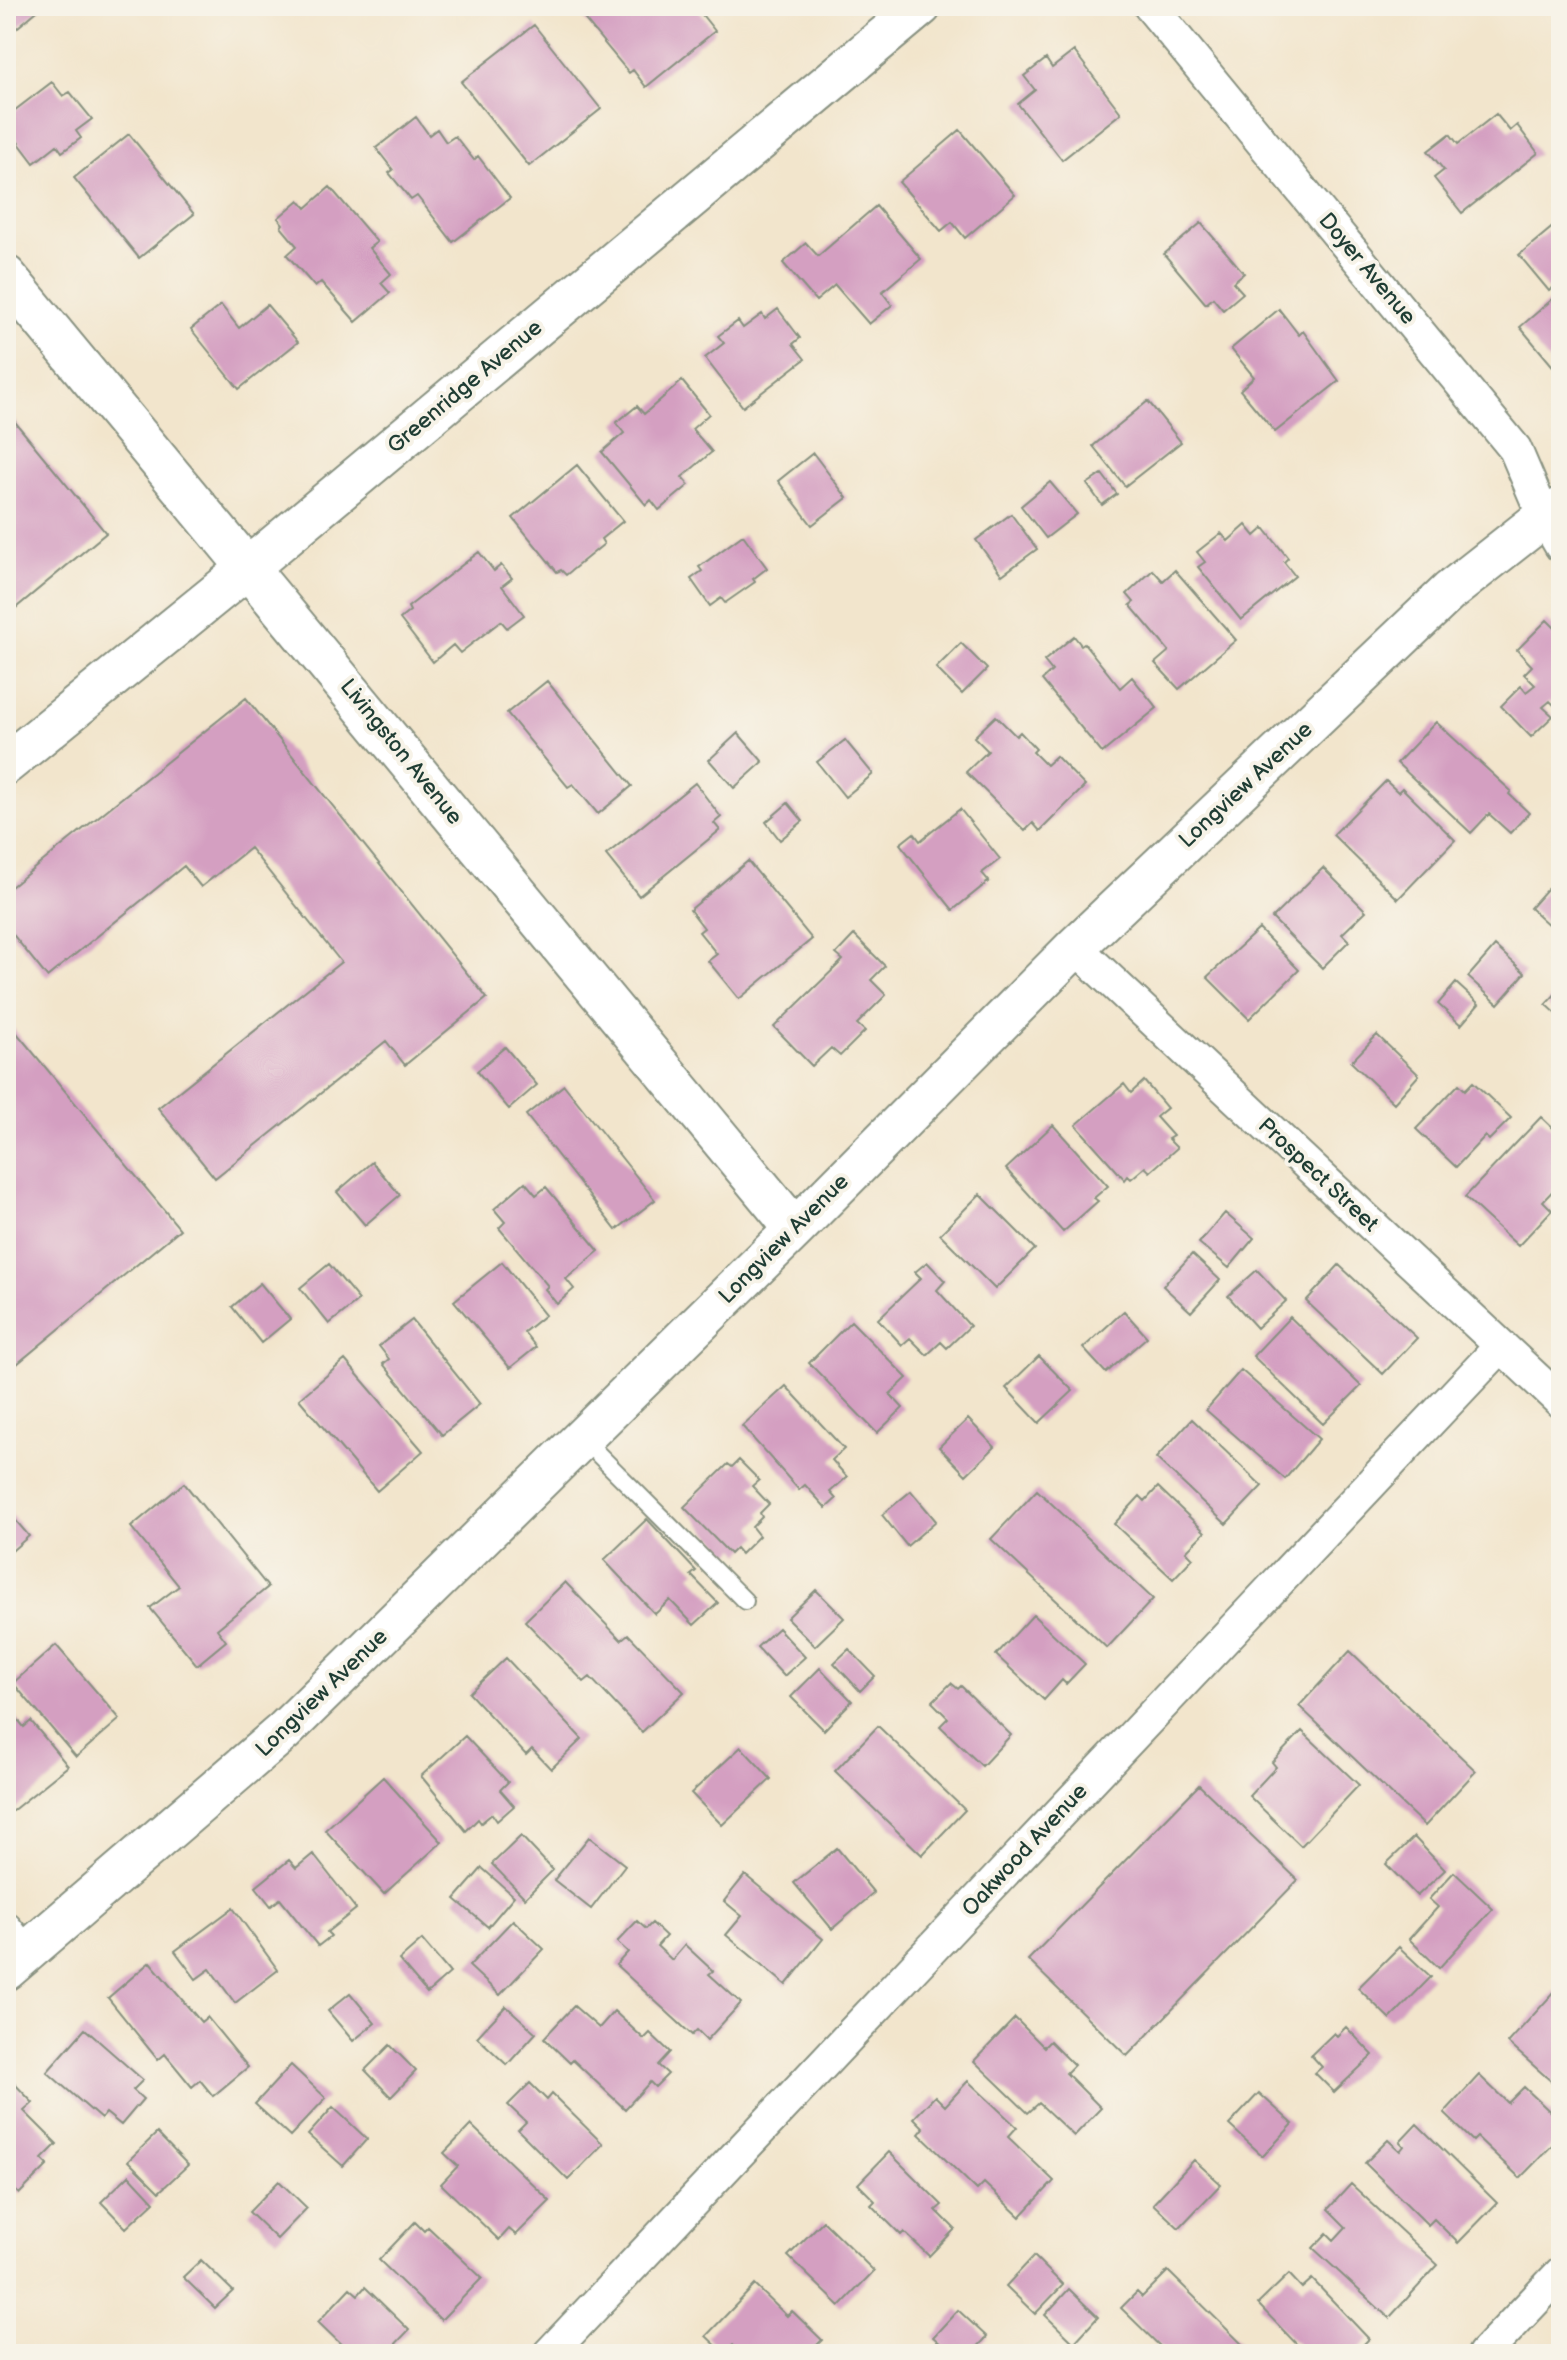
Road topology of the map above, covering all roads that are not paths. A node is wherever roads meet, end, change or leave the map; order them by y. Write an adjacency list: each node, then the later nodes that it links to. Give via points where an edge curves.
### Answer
1 (921, 6): 5 (street, Greenridge Avenue)
2 (1150, 6): 4 (street, Doyer Avenue, via 1515,449)
3 (6, 276): 5 (street, Livingston Avenue)
4 (1555, 523): 7 (street, Longview Avenue, via 1450,591)
5 (249, 567): 6 (street, Greenridge Avenue); 8 (street, Livingston Avenue)
6 (6, 764)
7 (1075, 947): 8 (street, Longview Avenue); 9 (street, Prospect Street)
8 (795, 1229): 11 (street, Longview Avenue)
9 (1500, 1347): 10 (street, Prospect Street); 15 (street, Oakwood Avenue)
10 (1561, 1402)
11 (582, 1438): 12 (lane); 13 (street, Longview Avenue, via 284,1731)
12 (745, 1601)
13 (13, 1951)
14 (1561, 2273): 16 (street)
15 (549, 2354)
16 (1484, 2354)

